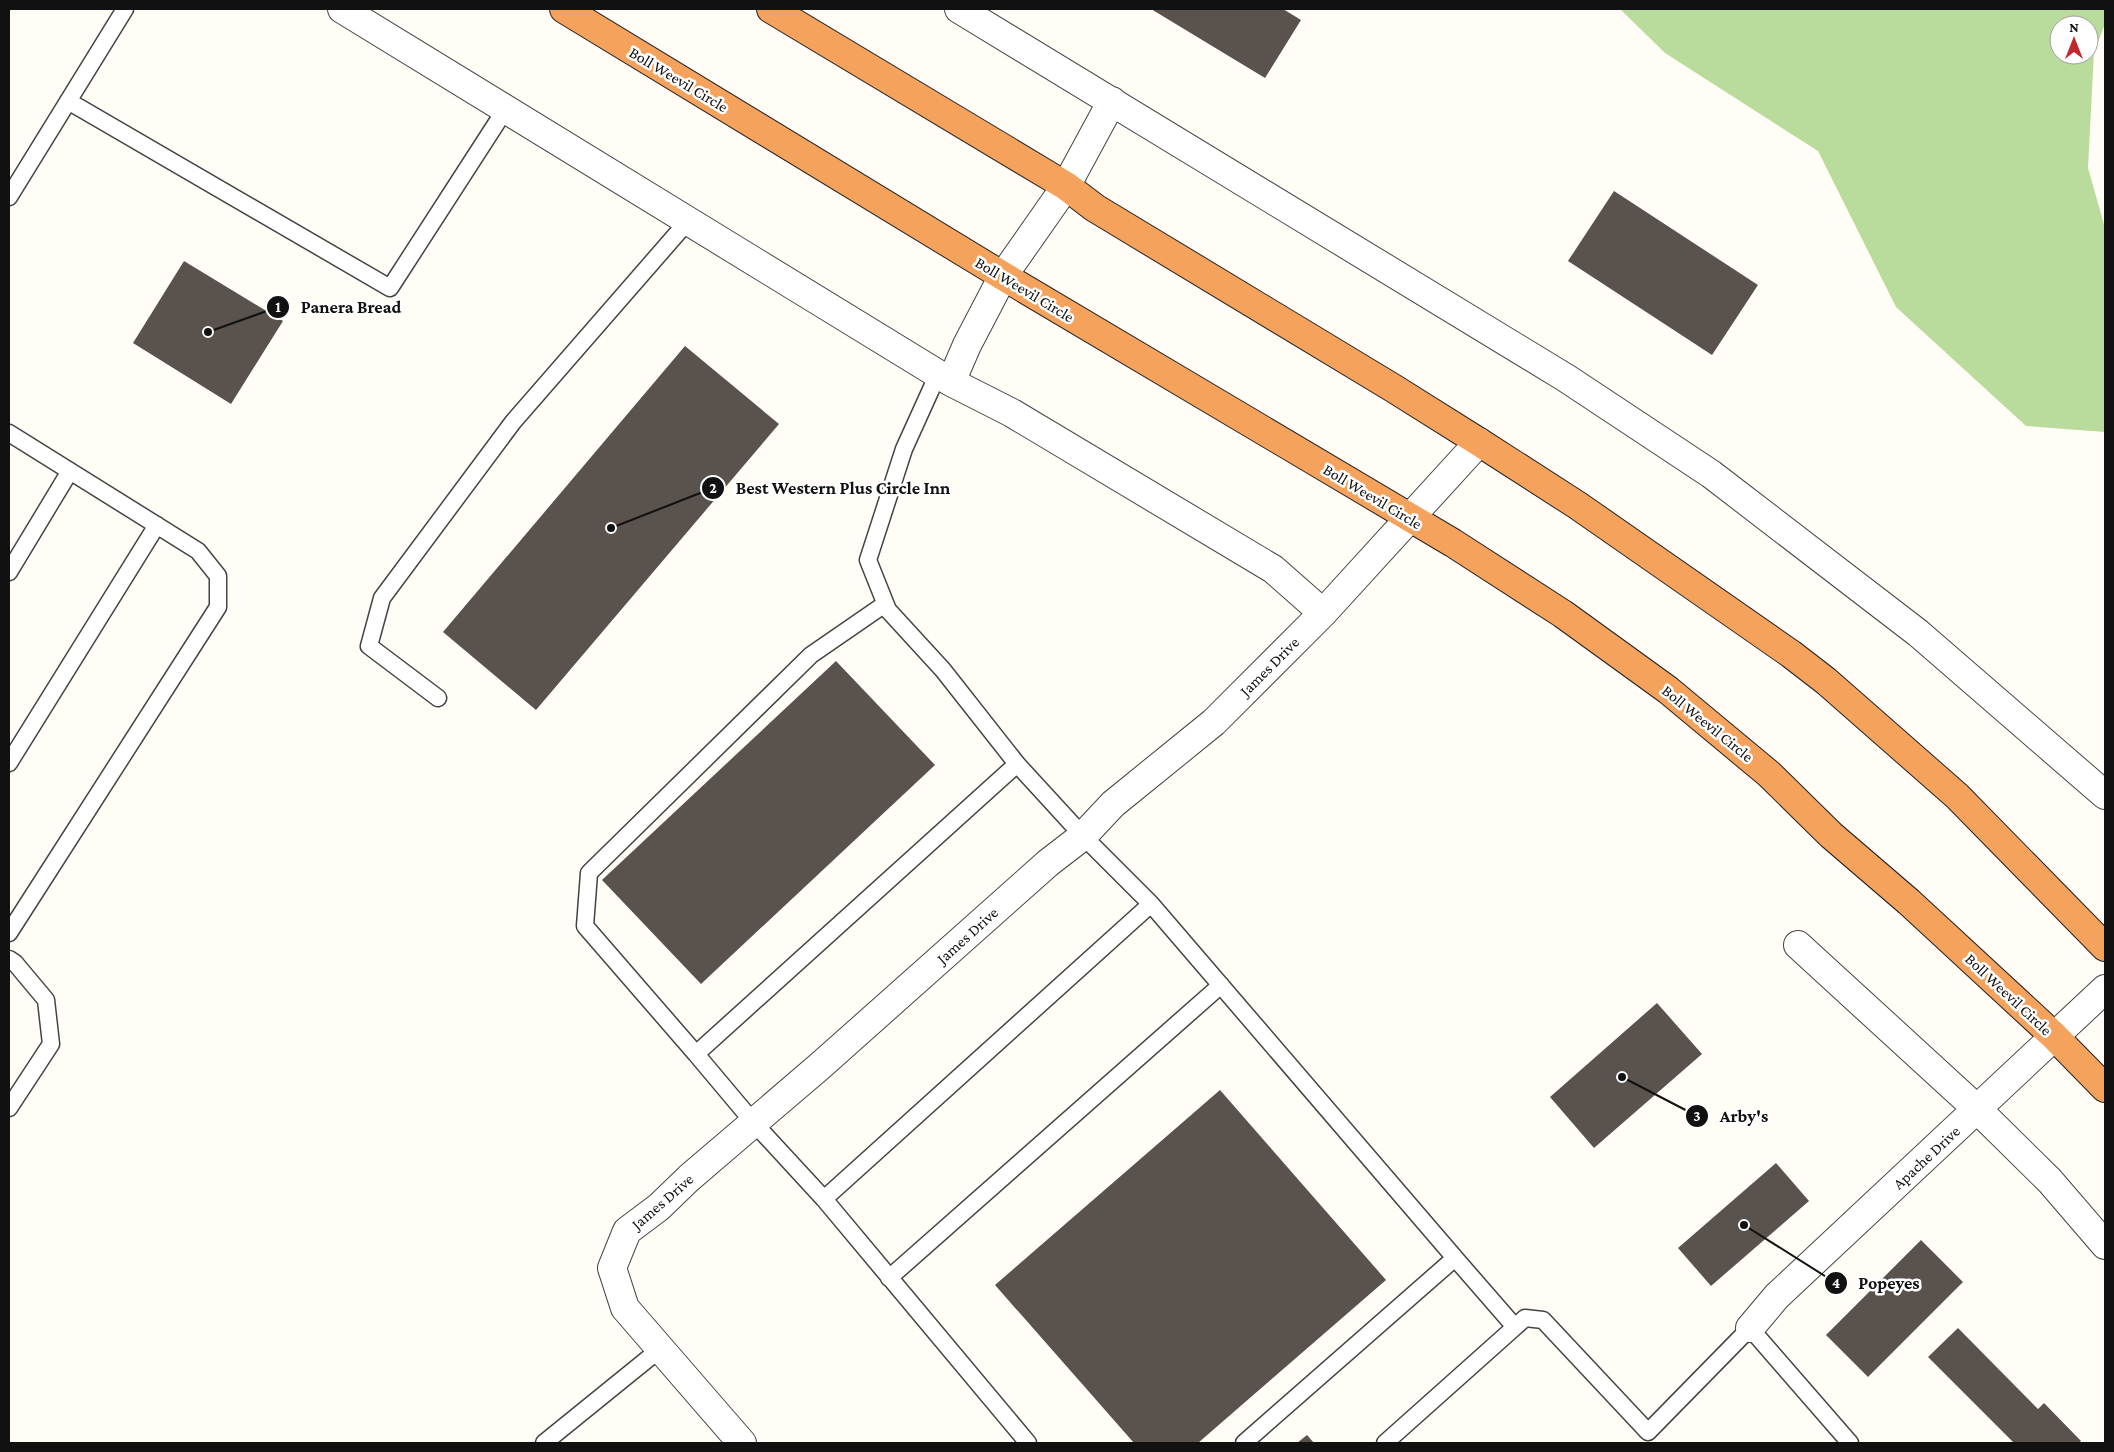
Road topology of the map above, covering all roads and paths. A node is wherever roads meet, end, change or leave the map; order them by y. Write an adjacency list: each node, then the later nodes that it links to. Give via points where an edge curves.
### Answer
1 (125, 9): 6 (lane)
2 (342, 9): 8 (street)
3 (564, 9): 12 (highway, Boll Weevil Circle)
4 (771, 9): 9 (highway)
5 (959, 9): 7 (street)
6 (68, 102): 8 (lane, via 390,288); 10 (lane)
7 (1112, 102): 9 (street); 25 (street, via 1566,378 1711,474 1918,633)
8 (505, 110): 11 (street)
9 (1066, 186): 12 (street); 15 (highway, via 1095,208)
10 (9, 197)
11 (688, 221): 13 (street); 22 (lane, via 513,422 382,598 369,646)
12 (1003, 276): 13 (street, via 967,345); 17 (highway, Boll Weevil Circle)
13 (945, 378): 20 (lane, via 904,450 868,560); 21 (street, via 1012,413 1273,569)
14 (9, 433): 16 (lane)
15 (1479, 442): 17 (street, James Drive); 30 (highway, via 1585,511 1826,681 1957,796)
16 (70, 471): 18 (lane); 19 (lane)
17 (1410, 518): 21 (street, James Drive); 34 (highway, Boll Weevil Circle, via 1563,614 1668,690 1769,774 1831,835)
18 (157, 525): 23 (lane); 28 (lane, via 198,551 218,576 218,607)
19 (9, 572)
20 (885, 604): 24 (lane, via 943,670); 35 (lane, via 811,655 589,873 585,926)
21 (1323, 613): 26 (street, James Drive, via 1214,722 1113,804)
22 (438, 698)
23 (9, 763)
24 (1017, 764): 26 (lane); 35 (lane)
25 (2105, 795)
26 (1083, 836): 27 (lane); 39 (street, James Drive, via 1048,863)
27 (1151, 904): 32 (lane); 40 (lane)
28 (9, 933)
29 (1798, 945): 38 (street)
30 (2105, 947)
31 (9, 959): 37 (lane, via 46,1000 51,1044)
32 (1221, 986): 42 (lane); 43 (lane)
33 (2105, 989): 34 (street, Apache Drive)
34 (2054, 1036): 36 (highway, Boll Weevil Circle); 38 (street, Apache Drive)
35 (696, 1054): 39 (lane)
36 (2105, 1088)
37 (9, 1108)
38 (1977, 1109): 41 (street, via 2050,1180); 45 (street, Apache Drive, via 1777,1296)
39 (754, 1123): 40 (lane); 46 (street, James Drive, via 660,1207 627,1232 612,1268 625,1308)
40 (824, 1200): 43 (lane)
41 (2105, 1245)
42 (1455, 1258): 44 (lane); 50 (lane)
43 (890, 1278): 49 (lane)
44 (1515, 1327): 45 (lane, via 1525,1318 1543,1320 1648,1432); 51 (lane)
45 (1750, 1328): 52 (lane)
46 (660, 1349): 47 (lane); 48 (street, James Drive)
47 (544, 1443)
48 (742, 1443)
49 (1028, 1443)
50 (1244, 1443)
51 (1385, 1443)
52 (1850, 1443)

